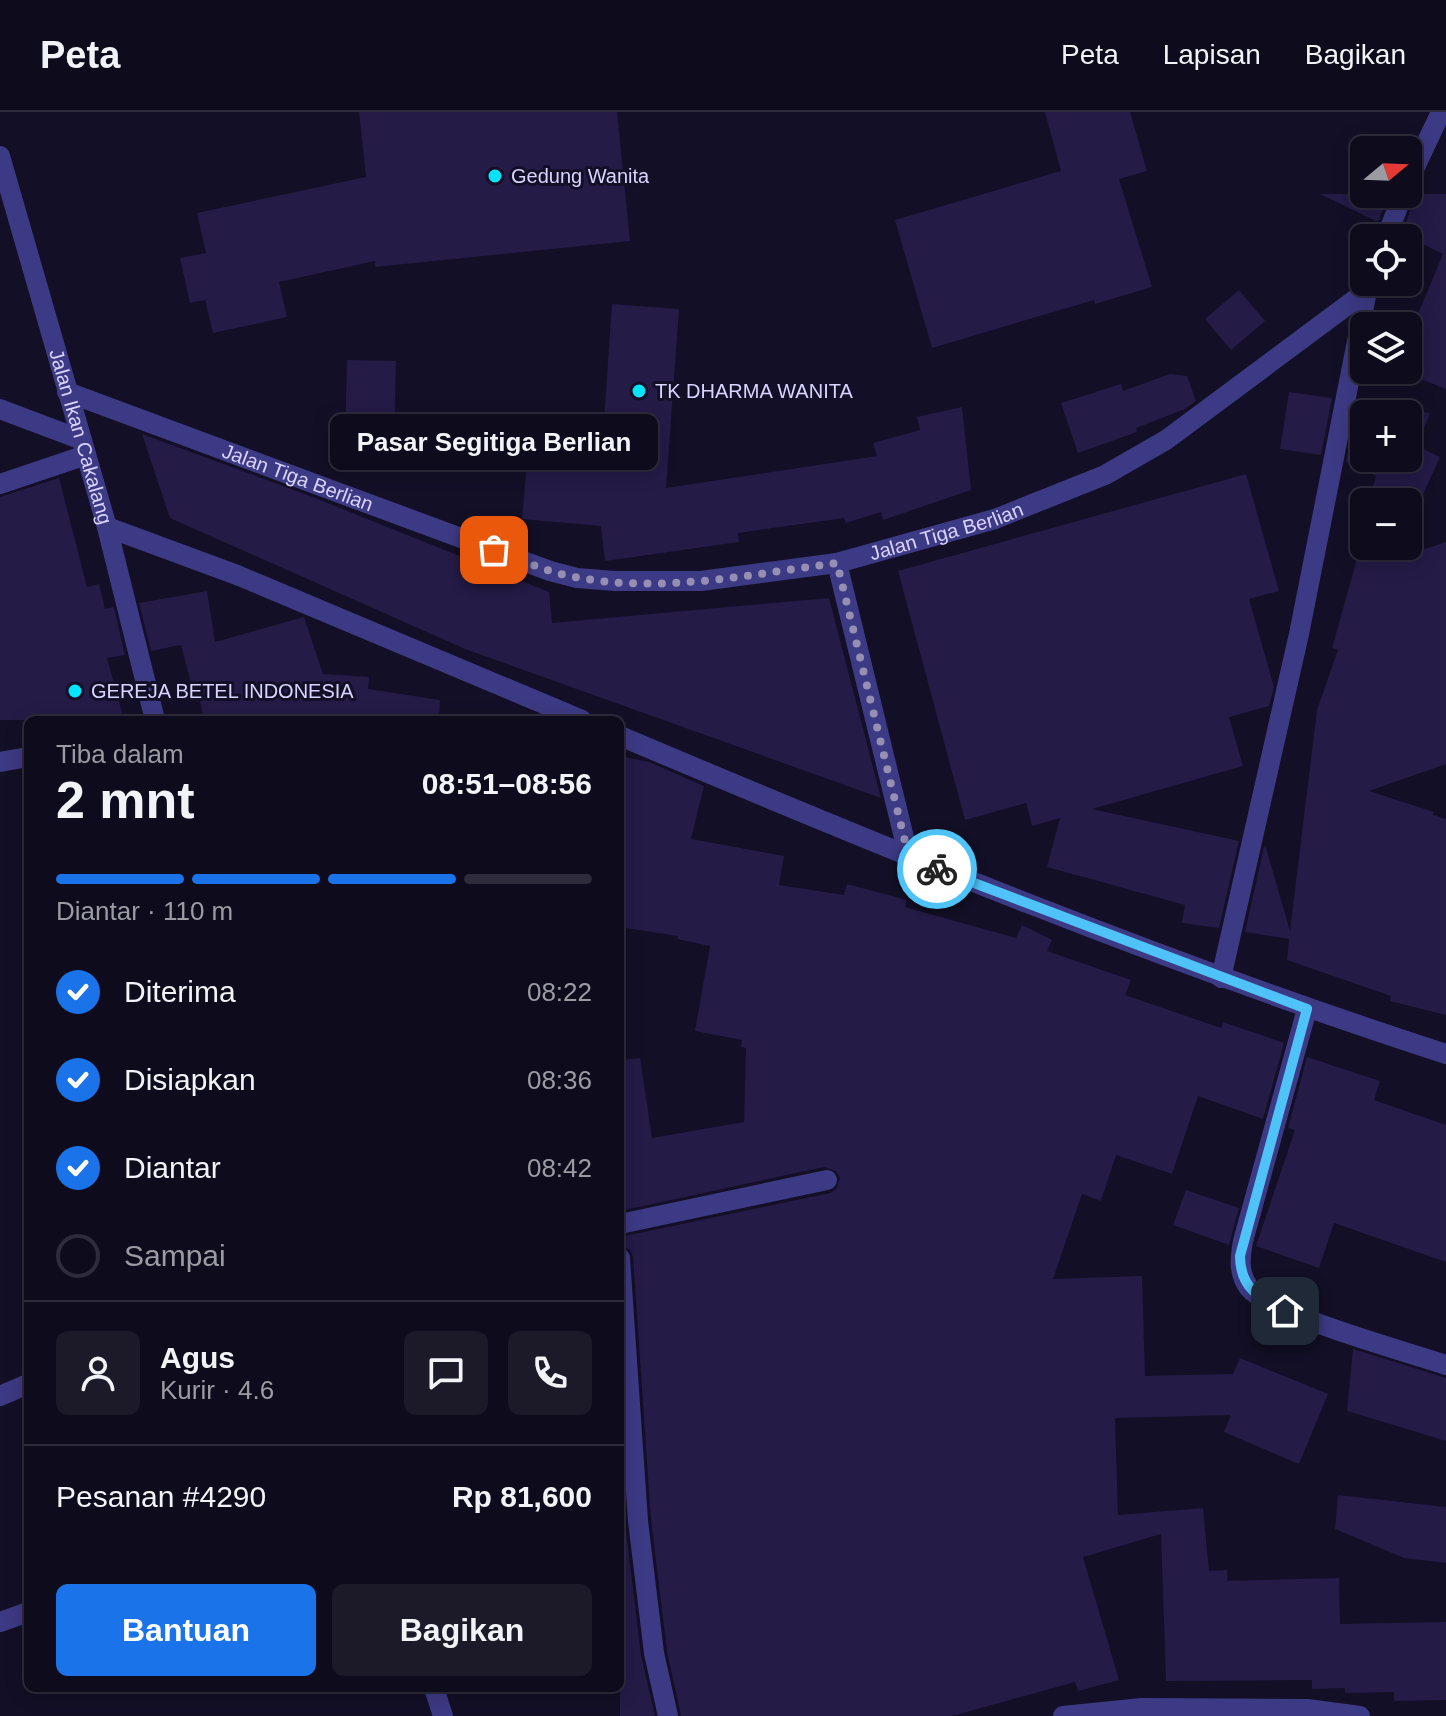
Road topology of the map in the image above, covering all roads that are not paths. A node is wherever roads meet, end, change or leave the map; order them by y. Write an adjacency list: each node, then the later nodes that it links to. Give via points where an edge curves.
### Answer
1 (1441, 112): 2 (street)
2 (1422, 152)
3 (0, 156): 6 (street, Jalan Ikan Cakalang)
4 (1355, 296): 11 (street, Jalan Tiga Berlian, via 1166,440 1105,475 995,519)
5 (1365, 296): 18 (street, via 1299,634)
6 (67, 392): 8 (street, Jalan Ikan Cakalang); 11 (street, Jalan Tiga Berlian, via 577,578 701,581)
7 (0, 409): 8 (street)
8 (84, 448): 9 (street); 10 (street, Jalan Ikan Cakalang)
9 (0, 484)
10 (107, 527): 12 (street, Jalan Ikan Cakalang); 13 (street, via 237,575)
11 (837, 563): 17 (street)
12 (154, 716)
13 (572, 716)
14 (624, 738): 17 (street)
15 (24, 758): 16 (street)
16 (0, 762)
17 (909, 858): 18 (street)
18 (1221, 978): 19 (street)
19 (1307, 1009): 20 (street); 24 (street, via 1243,1241 1242,1277 1255,1295 1285,1311)
20 (1446, 1054)
21 (827, 1180): 22 (street)
22 (624, 1223)
23 (624, 1316): 32 (street, via 638,1521 654,1653)
24 (1446, 1365)
25 (24, 1386): 26 (street)
26 (0, 1396)
27 (24, 1613): 28 (street)
28 (0, 1622)
29 (435, 1692): 31 (street)
30 (1143, 1712): 33 (street); 34 (street, via 1307,1709)
31 (443, 1716)
32 (668, 1716)
33 (1063, 1716)
34 (1360, 1716)

